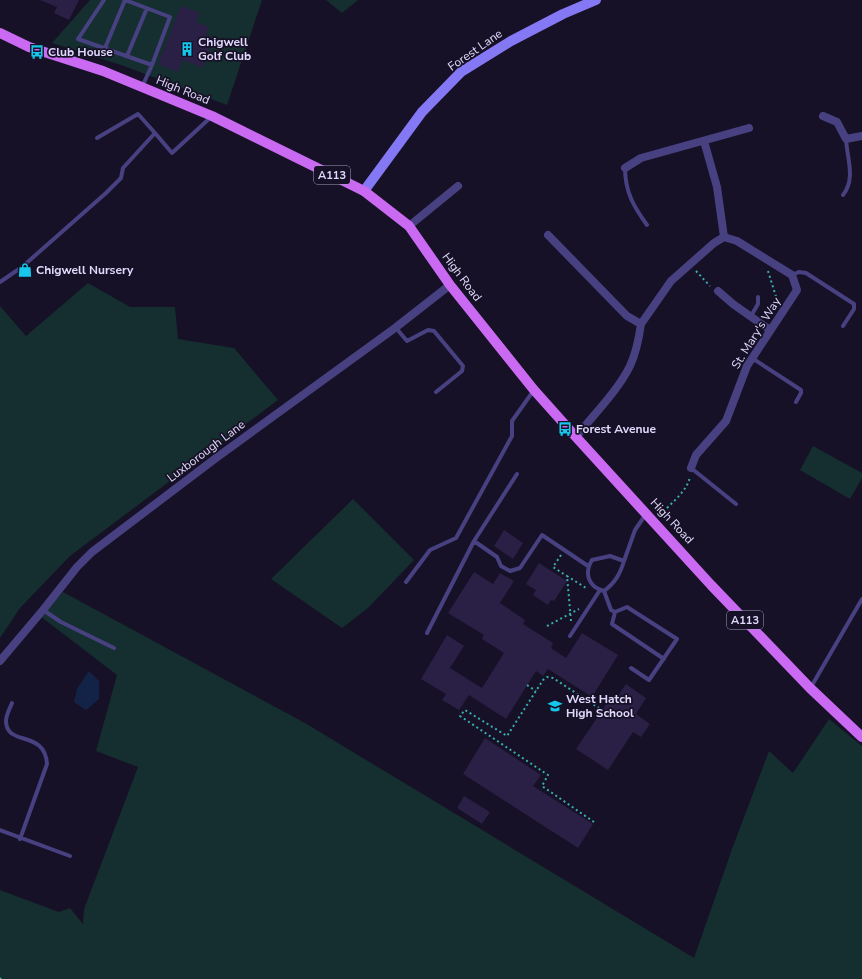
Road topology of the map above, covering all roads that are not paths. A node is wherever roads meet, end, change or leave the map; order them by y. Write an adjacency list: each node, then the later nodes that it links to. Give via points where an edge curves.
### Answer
1 (104, 0): 5 (lane, via 78,39)
2 (596, 0): 19 (street, Forest Lane, via 511,40 461,72 422,112)
3 (147, 8): 5 (lane, via 125,0); 6 (lane); 7 (lane, via 170,17)
4 (0, 33): 8 (main road, High Road / A113, via 29,47 103,71)
5 (105, 48): 6 (lane)
6 (127, 56): 7 (lane)
7 (152, 65): 8 (lane)
8 (142, 87): 9 (main road, High Road / A113)
9 (212, 116): 12 (lane, via 172,152); 19 (main road, High Road / A113)
10 (823, 116): 15 (street, via 837,122)
11 (748, 128): 16 (street)
12 (155, 133): 14 (lane, via 138,114); 26 (lane, via 123,168 121,178 106,193 22,267)
13 (862, 136): 15 (street)
14 (97, 138)
15 (846, 139): 20 (lane, via 850,185)
16 (704, 141): 17 (street, via 641,158); 24 (street, via 717,187)
17 (625, 168): 21 (lane, via 625,180 632,204)
18 (458, 186): 22 (street)
19 (364, 191): 22 (main road, High Road / A113)
20 (843, 195)
21 (648, 225)
22 (409, 226): 27 (main road, High Road / A113)
23 (548, 235): 31 (street, via 627,316)
24 (724, 237): 25 (street, via 737,241); 31 (street, via 671,282)
25 (792, 275): 32 (lane, via 806,273 854,304 854,309); 34 (street, St. Mary's Way, via 797,290)
26 (0, 282)
27 (450, 285): 33 (street, Luxborough Lane); 36 (main road, High Road / A113)
28 (718, 291): 30 (street)
29 (758, 296): 30 (lane, via 758,304)
30 (750, 316): 34 (street)
31 (641, 324): 39 (street, via 630,365 621,381)
32 (843, 326)
33 (395, 328): 37 (lane, via 407,341 428,330 434,331 463,366 462,370); 50 (street, Luxborough Lane, via 92,552)
34 (770, 330): 35 (street, St. Mary's Way)
35 (752, 358): 38 (lane, via 801,390); 40 (street, St. Mary's Way, via 726,421 696,455)
36 (534, 390): 39 (main road, High Road / A113); 47 (lane, via 512,421 512,436 456,538 430,550)
37 (436, 392)
38 (796, 402)
39 (576, 437): 43 (main road, High Road / A113)
40 (691, 468): 42 (lane)
41 (517, 474): 44 (lane)
42 (736, 504)
43 (647, 513): 45 (lane, via 635,530); 58 (main road, High Road / A113, via 711,585)
44 (474, 541): 46 (lane, via 497,557 501,566 510,571 520,568 542,535); 52 (lane)
45 (624, 561): 46 (lane, via 616,557 604,557 592,560); 48 (lane, via 618,577)
46 (588, 566): 48 (lane, via 590,582)
47 (406, 582)
48 (602, 591): 51 (lane, via 611,610); 53 (lane, via 595,597)
49 (862, 599): 58 (lane)
50 (43, 610): 54 (lane, via 61,622); 56 (street, Luxborough Lane)
51 (615, 612): 55 (lane, via 612,624); 55 (lane, via 627,607 677,639)
52 (427, 633)
53 (571, 634)
54 (114, 648)
55 (664, 659): 57 (lane, via 649,680)
56 (0, 661)
57 (631, 668)
58 (810, 688): 60 (main road, A113)
59 (12, 703): 62 (lane, via 6,720 7,727 13,734 42,745 47,755 47,764)
60 (861, 733)
61 (0, 830): 62 (lane)
62 (20, 839): 63 (lane)
63 (70, 856)

